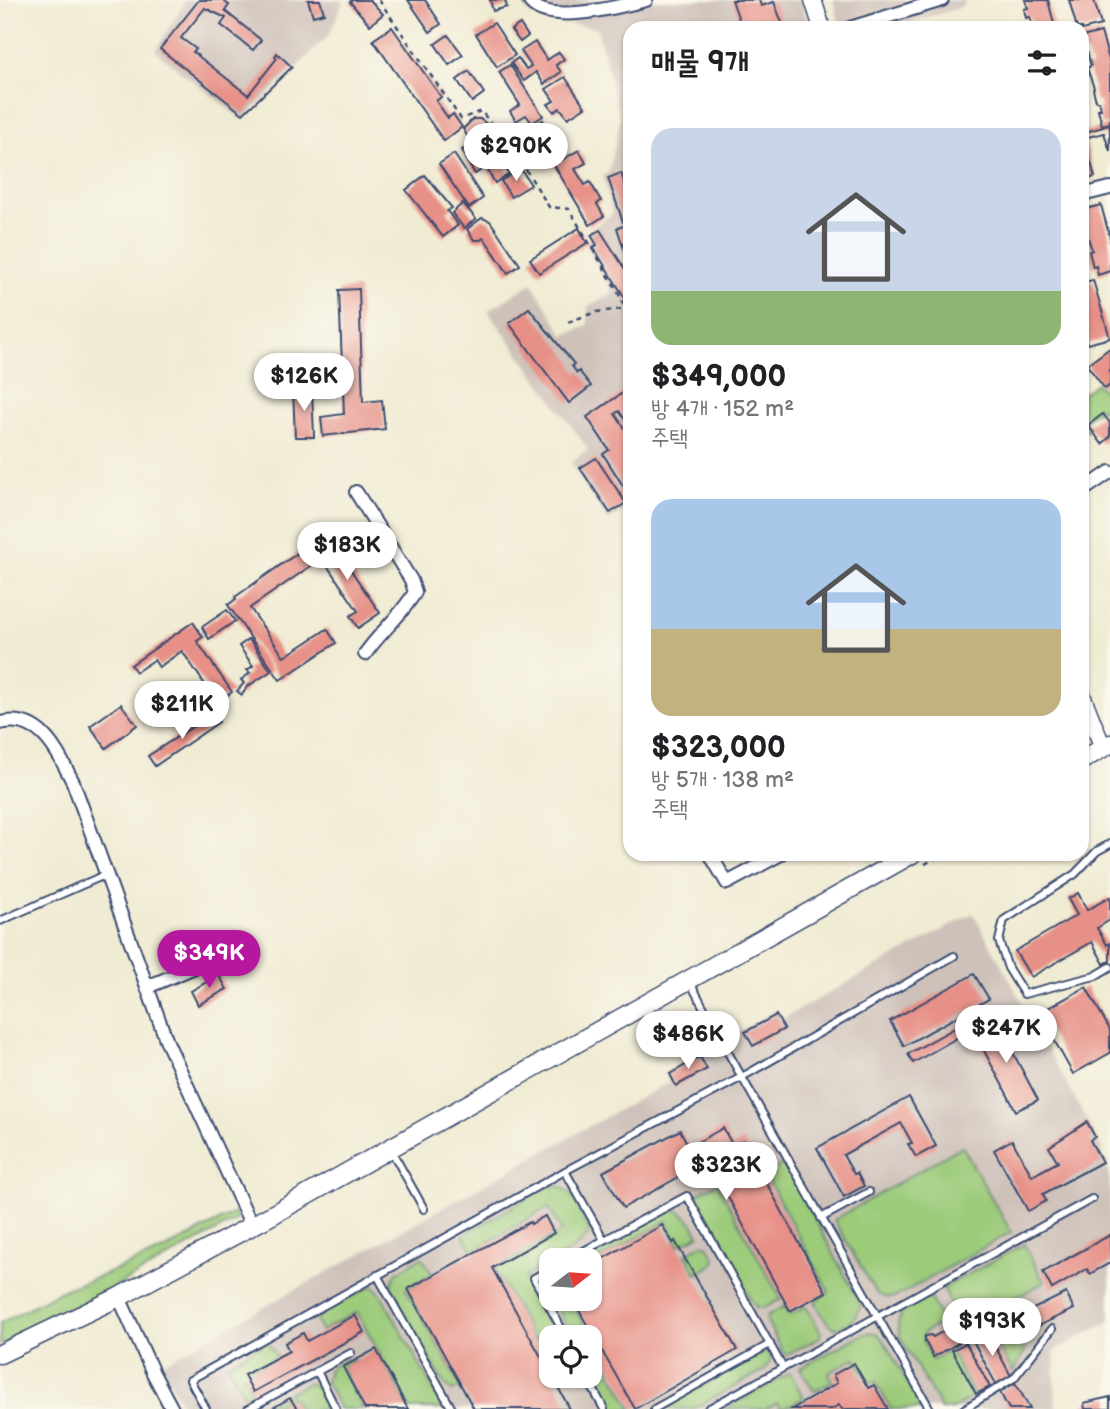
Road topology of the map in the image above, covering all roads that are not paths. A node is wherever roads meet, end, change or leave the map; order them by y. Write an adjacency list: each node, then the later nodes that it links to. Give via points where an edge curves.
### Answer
1 (529, 0): 5 (street, via 543,12 594,12)
2 (646, 0): 5 (street)
3 (813, 0): 6 (street)
4 (942, 0): 7 (street)
5 (612, 4)
6 (820, 21)
7 (873, 21)
8 (1110, 188): 9 (street)
9 (1089, 193)
10 (1110, 472): 11 (street)
11 (1089, 486)
12 (356, 492): 13 (street, via 415,592)
13 (365, 654)
14 (1089, 709): 16 (street)
15 (0, 723): 24 (street, via 27,722 59,755)
16 (1107, 746): 17 (main road)
17 (1089, 756)
18 (1110, 844): 19 (lane)
19 (1089, 859)
20 (714, 861): 21 (street, via 727,883)
21 (768, 861)
22 (900, 861): 29 (main road)
23 (1087, 861): 28 (lane, via 1004,920 999,941 1008,968 1024,993 1095,976)
24 (107, 874): 25 (lane); 30 (street)
25 (0, 920)
26 (954, 956): 31 (lane)
27 (202, 964): 30 (street)
28 (1110, 967)
29 (689, 980): 31 (lane); 32 (main road)
30 (146, 986): 38 (street)
31 (741, 1077): 33 (lane); 37 (lane)
32 (390, 1149): 36 (lane); 38 (main road)
33 (565, 1171): 39 (lane); 41 (lane)
34 (869, 1192): 37 (lane)
35 (1091, 1199): 43 (lane)
36 (424, 1209)
37 (821, 1218): 43 (lane)
38 (252, 1226): 42 (main road)
39 (604, 1240): 40 (lane); 45 (lane, via 687,1196)
40 (589, 1248)
41 (377, 1275): 52 (lane, via 190,1380); 55 (lane)
42 (119, 1297): 47 (main road); 51 (street)
43 (877, 1315): 48 (lane); 59 (lane)
44 (1052, 1329): 60 (lane, via 1014,1377)
45 (769, 1344): 48 (lane); 57 (lane)
46 (351, 1353): 49 (lane)
47 (0, 1354)
48 (783, 1368): 58 (lane)
49 (317, 1371): 53 (lane); 54 (lane)
50 (593, 1388): 56 (lane)
51 (172, 1409)
52 (206, 1409)
53 (248, 1409)
54 (337, 1409)
55 (452, 1409)
56 (604, 1409)
57 (654, 1409)
58 (708, 1409)
59 (930, 1409)
60 (964, 1409)

